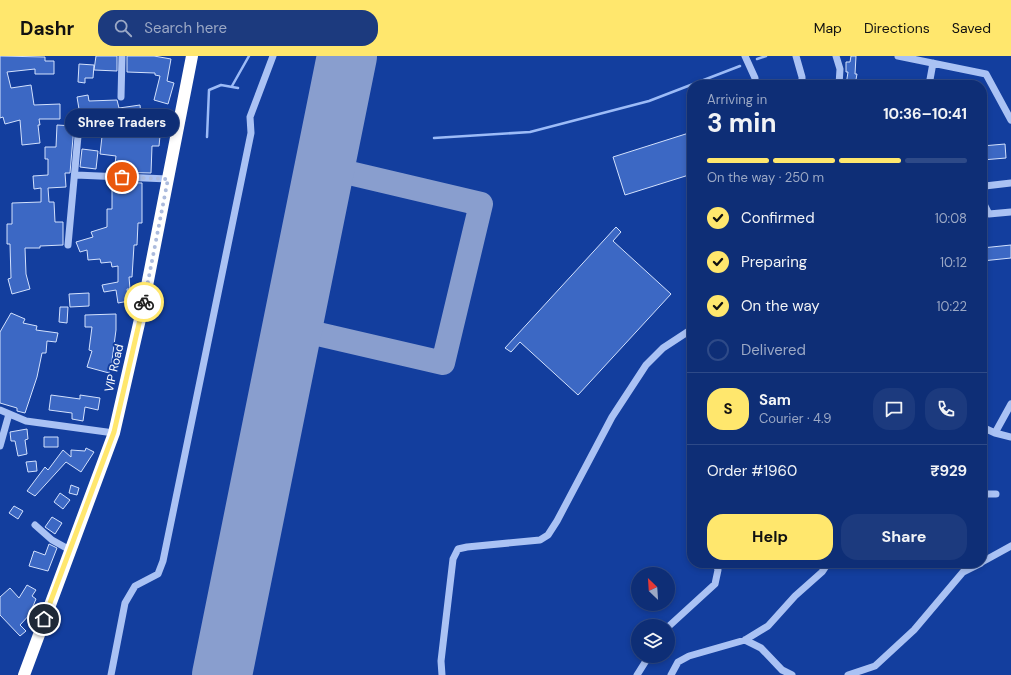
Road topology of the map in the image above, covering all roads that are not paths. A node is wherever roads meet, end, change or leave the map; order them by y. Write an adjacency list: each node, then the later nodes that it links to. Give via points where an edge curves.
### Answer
1 (122, 56): 13 (street)
2 (192, 56): 17 (highway, VIP Road)
3 (273, 56): 45 (street, via 250,117 251,133 163,561 158,574 136,586 125,603)
4 (745, 56): 9 (street)
5 (796, 56): 10 (street)
6 (836, 56): 11 (street, via 840,69)
7 (898, 56): 8 (street)
8 (934, 63): 12 (street); 14 (street, via 986,74)
9 (755, 80)
10 (802, 80)
11 (839, 80)
12 (930, 80)
13 (121, 97)
14 (1011, 120)
15 (79, 125): 16 (street)
16 (76, 175): 17 (street); 22 (street)
17 (168, 179): 28 (highway, VIP Road, via 143,306)
18 (1011, 183): 19 (street)
19 (987, 186)
20 (987, 210): 21 (street, via 989,214)
21 (1011, 212)
22 (68, 245)
23 (687, 332): 46 (street, via 663,348 646,365 612,417 548,535 540,540 458,549 453,560 441,661)
24 (1011, 404): 29 (street)
25 (0, 410): 26 (street)
26 (9, 414): 28 (street, via 26,421); 31 (street)
27 (987, 429): 29 (street)
28 (114, 432): 36 (highway, VIP Road)
29 (995, 433): 30 (street)
30 (1011, 437)
31 (0, 446)
32 (987, 494): 33 (street)
33 (996, 494)
34 (36, 525): 36 (street, via 52,540)
35 (1011, 546): 37 (street)
36 (70, 550): 44 (highway, VIP Road)
37 (987, 560)
38 (717, 568): 41 (street, via 715,584)
39 (825, 568): 42 (street, via 768,626)
40 (970, 568): 50 (street, via 962,572 914,630 875,666)
41 (675, 621)
42 (745, 640): 48 (street, via 689,656 678,662); 49 (street, via 761,648 782,670)
43 (645, 663): 47 (street)
44 (24, 675)
45 (111, 675)
46 (442, 675)
47 (637, 675)
48 (671, 675)
49 (792, 675)
50 (848, 675)

